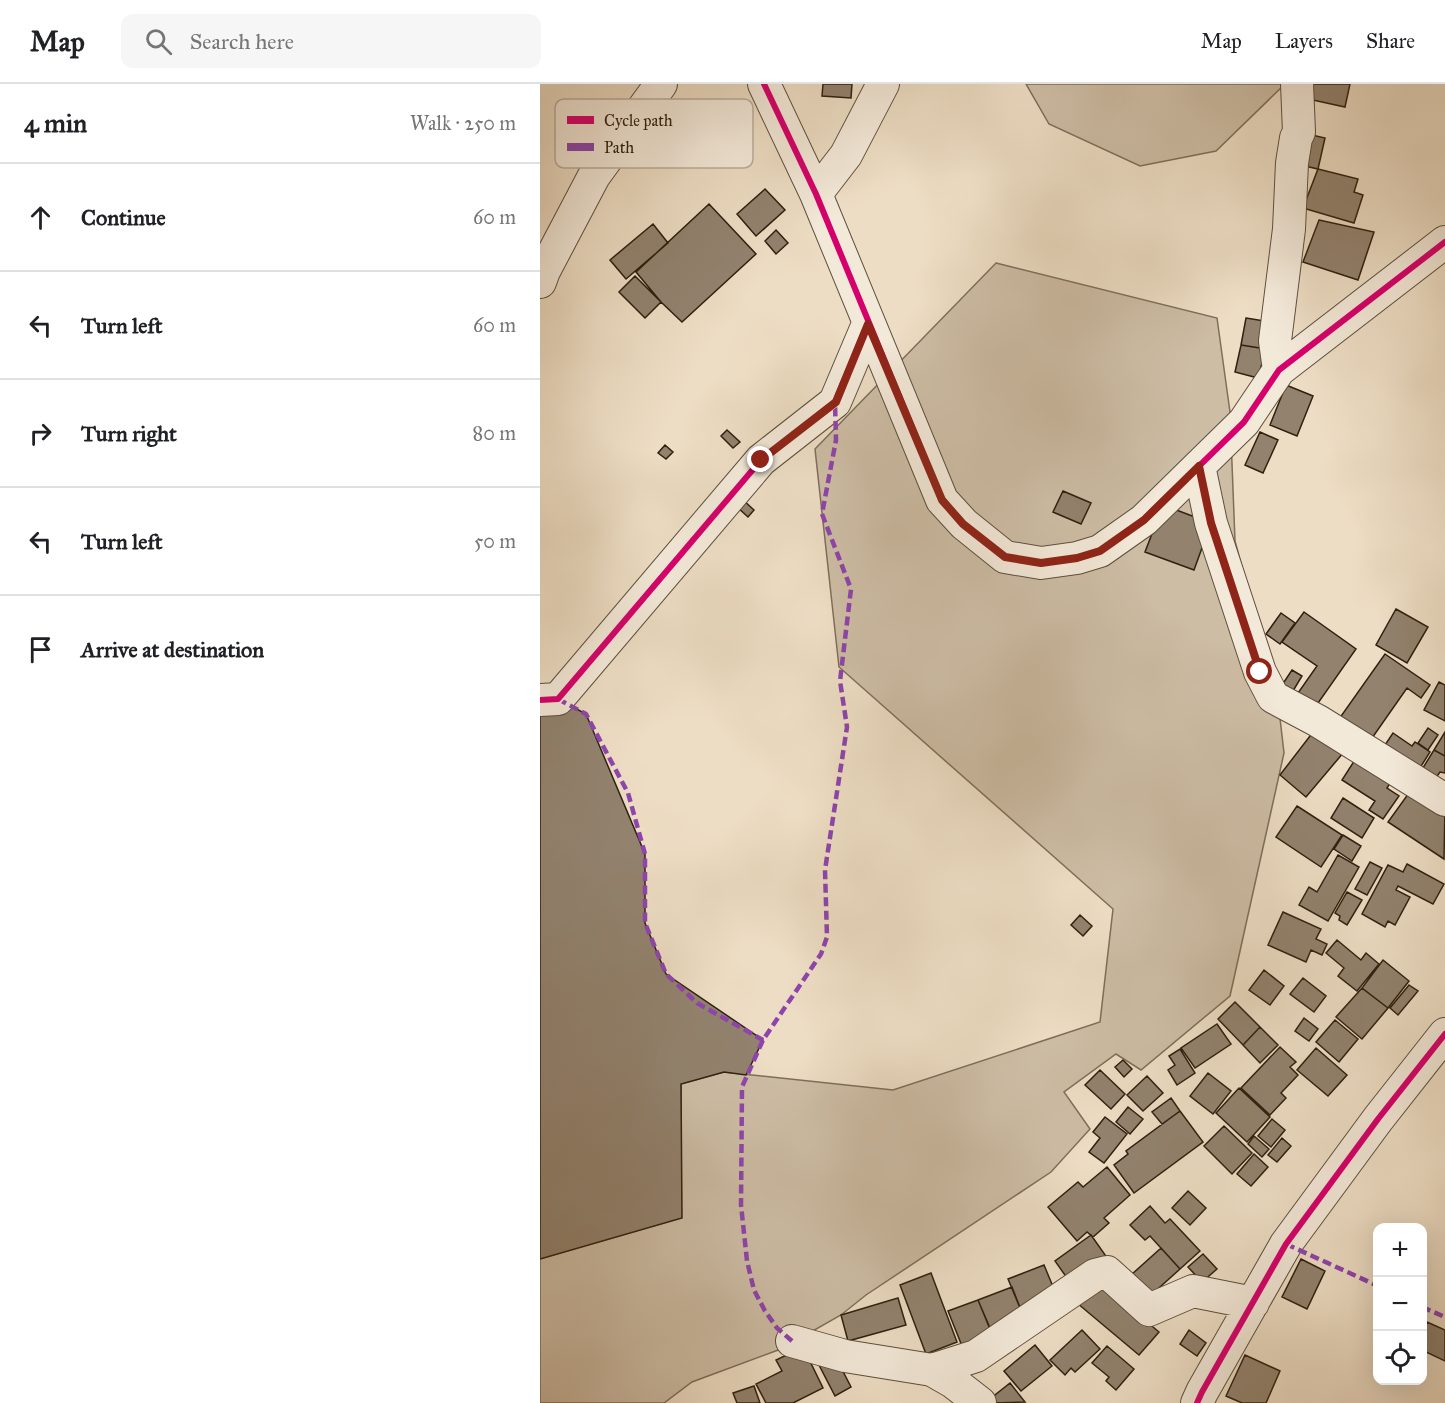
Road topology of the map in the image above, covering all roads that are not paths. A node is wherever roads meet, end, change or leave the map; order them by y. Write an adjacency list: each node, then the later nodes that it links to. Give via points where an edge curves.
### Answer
1 (661, 84): 5 (street)
2 (764, 84): 7 (street)
3 (883, 84): 7 (street, via 846,155)
4 (1297, 84): 11 (street, via 1299,132 1292,163 1275,341)
5 (650, 99)
6 (600, 168): 9 (street)
7 (816, 194): 10 (street)
8 (1445, 242): 11 (street)
9 (540, 282)
10 (868, 324): 12 (street, via 942,500 963,524 1005,557 1041,563 1100,551 1144,520); 13 (street, via 836,402 761,460 558,699)
11 (1279, 370): 12 (street, via 1244,422)
12 (1199, 466): 14 (street, via 1211,523 1260,672 1273,697)
13 (540, 700)
14 (1445, 800)
15 (1445, 1034): 16 (street, via 1286,1244)
16 (1252, 1303): 18 (street, via 1193,1291 1149,1310 1107,1272 1095,1275 976,1356); 20 (street)
17 (792, 1341): 18 (street, via 845,1356)
18 (932, 1370): 19 (street)
19 (980, 1403)
20 (1197, 1403)

